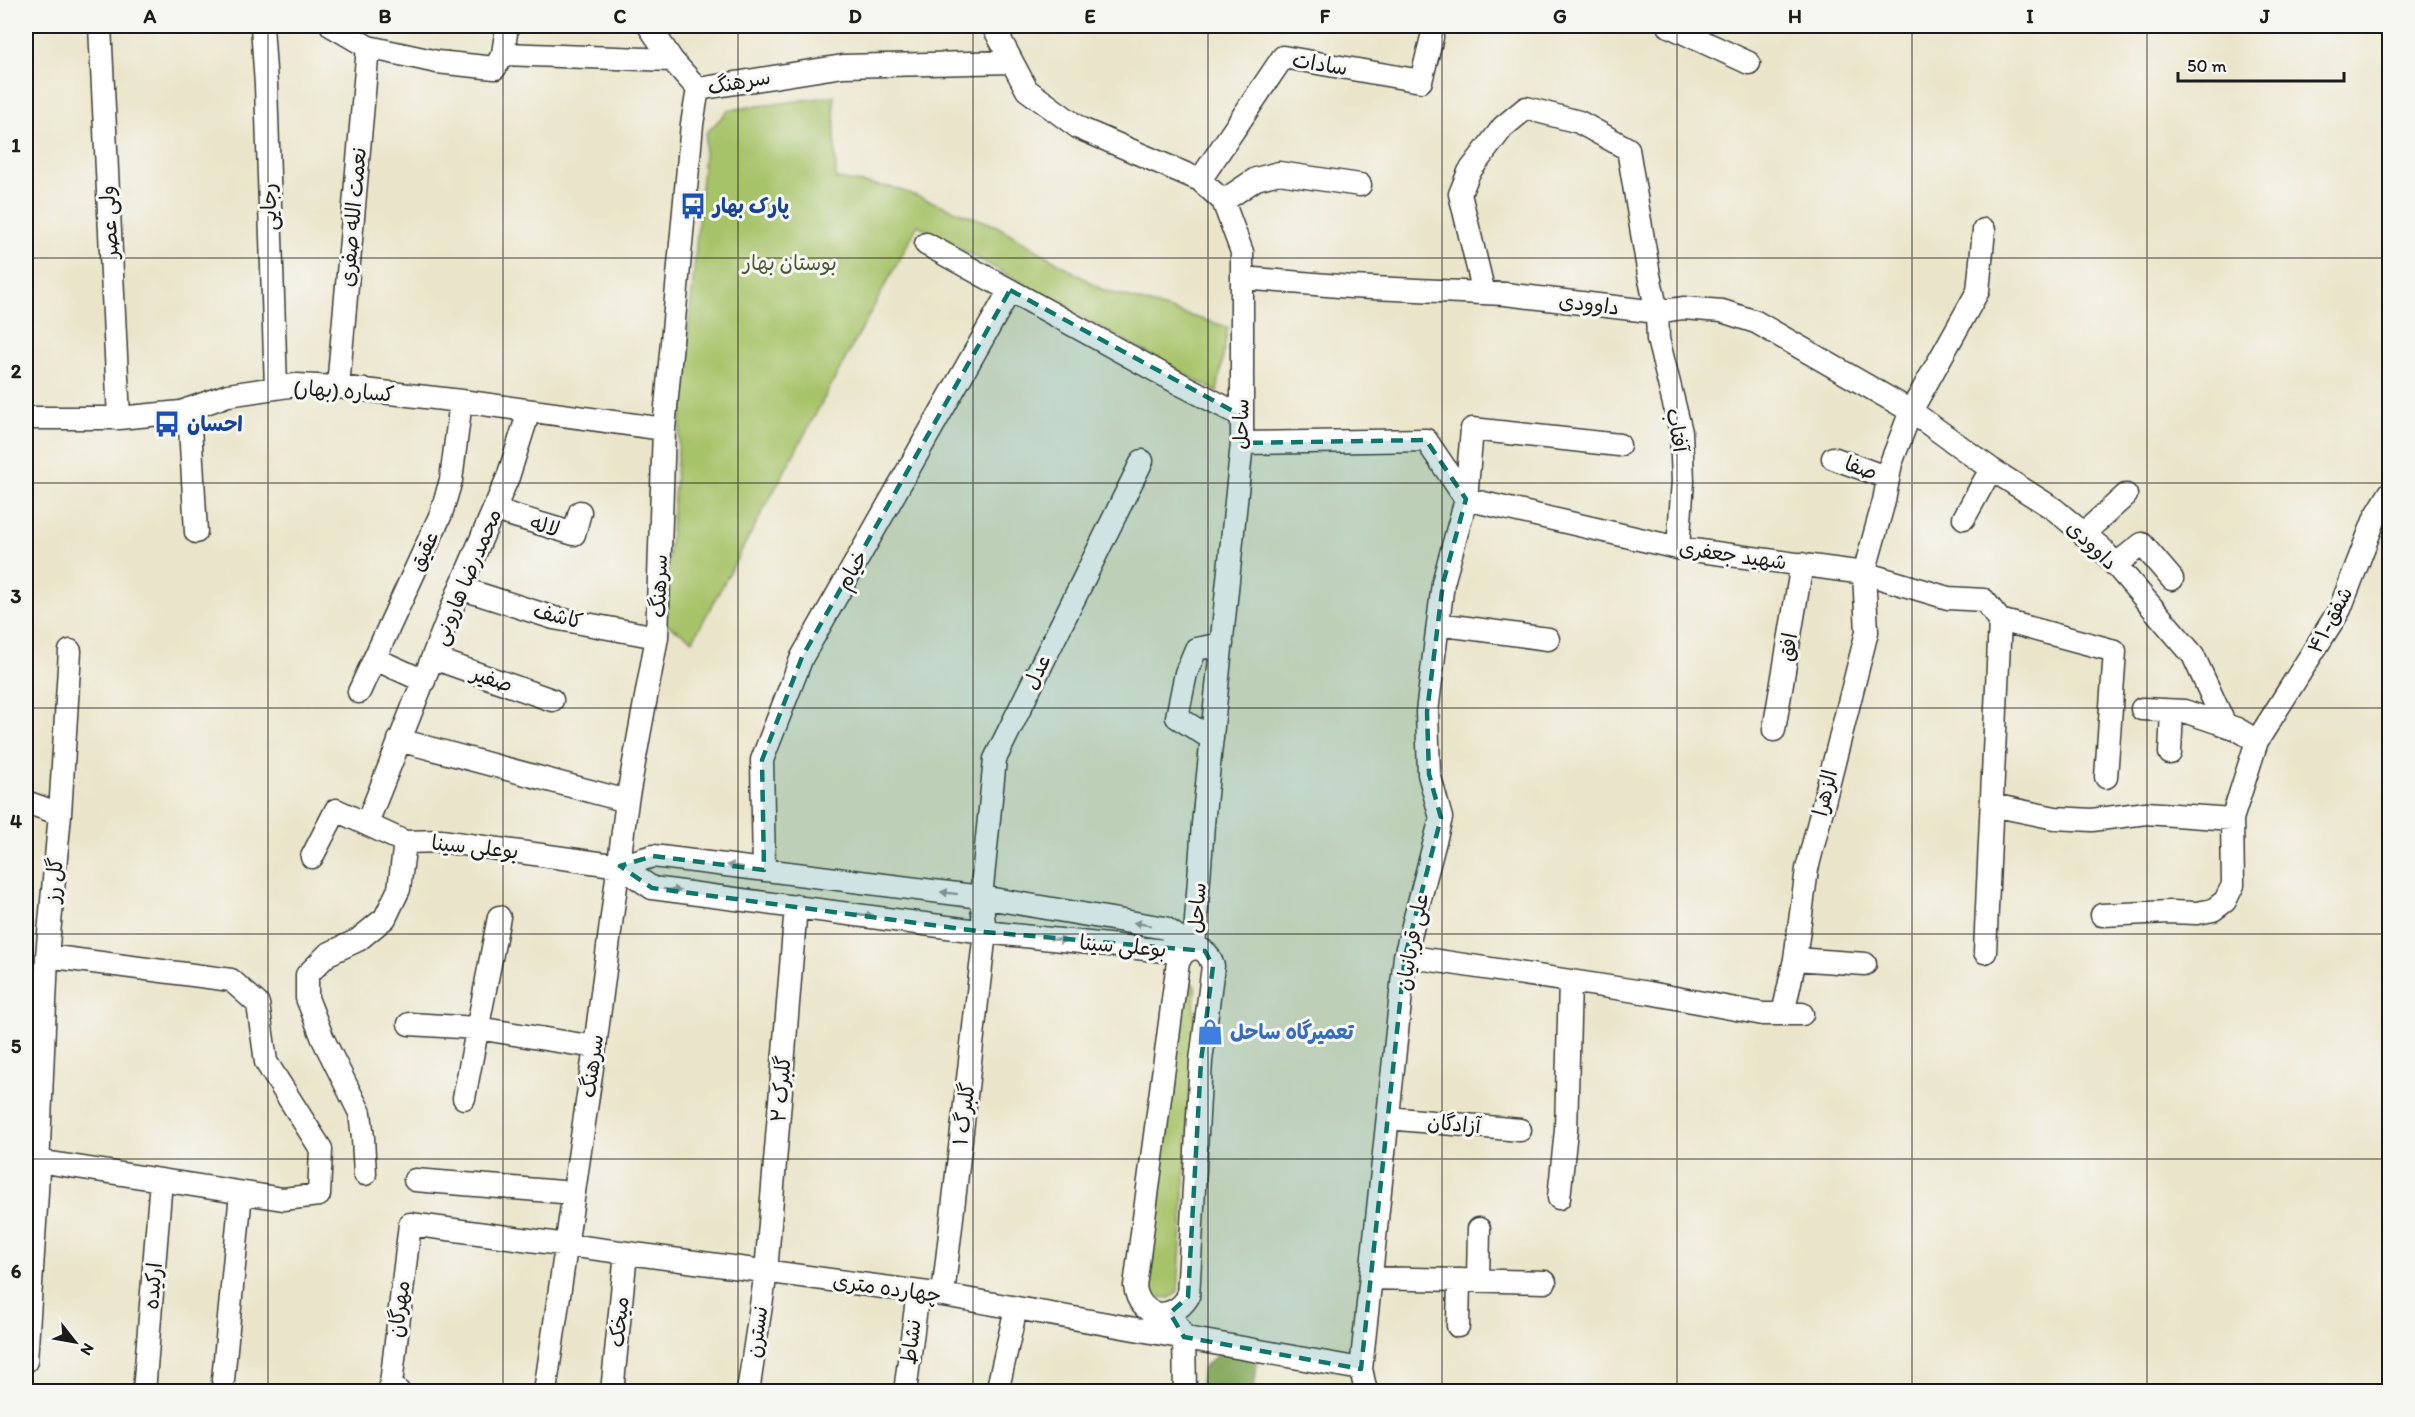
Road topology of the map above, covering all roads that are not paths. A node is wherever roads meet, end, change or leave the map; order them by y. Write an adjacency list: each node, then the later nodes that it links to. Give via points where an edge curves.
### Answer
1 (99, 26): 32 (street, ولی عصر)
2 (262, 26): 25 (street, رجایی)
3 (332, 26): 9 (street)
4 (507, 26): 10 (street)
5 (649, 26): 11 (street)
6 (993, 26): 12 (street, ساحل)
7 (1669, 26): 13 (street)
8 (1432, 37): 15 (street, سادات, via 1421,81 1283,57)
9 (368, 47): 10 (street, via 437,62 495,68); 24 (street, نعمت الله صفری)
10 (503, 54): 11 (street)
11 (672, 60): 14 (street)
12 (1012, 62): 14 (street, سرهنگ, via 843,66); 15 (street, ساحل, via 1027,90 1079,128)
13 (1749, 63)
14 (698, 89): 33 (street, سرهنگ)
15 (1200, 180): 17 (street, ساحل)
16 (1360, 185): 17 (street, via 1279,173 1256,179)
17 (1223, 201): 20 (street, ساحل, via 1242,252)
18 (1984, 230): 29 (street, via 1978,291)
19 (926, 244): 21 (street)
20 (1242, 278): 22 (street, داوودی); 30 (street, ساحل)
21 (1010, 290): 30 (street); 84 (street, خیام, via 802,657 762,760)
22 (1484, 293): 23 (street, داوودی); 23 (street, آفتاب, via 1460,194 1468,172 1503,127 1526,108 1579,122 1629,149)
23 (1657, 312): 29 (street, داوودی, via 1683,308 1722,311 1756,322); 48 (street, آفتاب, via 1658,339 1681,432 1683,482)
24 (338, 387): 25 (street, کساره (بهار)); 26 (street, کساره (بهار))
25 (276, 388): 27 (street, کساره (بهار), via 228,395)
26 (461, 401): 28 (street, کساره (بهار)); 61 (street, عقیق, via 451,480 441,514)
27 (189, 409): 32 (street, کساره (بهار)); 46 (street)
28 (529, 411): 33 (street, کساره (بهار)); 43 (street, محمدرضا هارونی)
29 (1911, 411): 38 (street, داوودی); 39 (street)
30 (1242, 416): 34 (street, ساحل)
31 (26, 418): 32 (street, کساره (بهار))
32 (118, 418)
33 (664, 429): 56 (street, سرهنگ)
34 (1242, 443): 42 (street, via 1426,440); 58 (street, ساحل)
35 (1619, 445): 42 (street, علی قربانیان, via 1472,429)
36 (1833, 458): 39 (street, صفا)
37 (1142, 461): 85 (street, عدل, via 994,759)
38 (1991, 469): 45 (street); 47 (street, داوودی, via 2054,509)
39 (1888, 478): 51 (street)
40 (2390, 493): 71 (street, شفق-۴۱, via 2375,518 2340,609)
41 (2126, 495): 47 (street)
42 (1466, 499): 48 (street, شهید جعفری); 55 (street, علی قربانیان, via 1443,583)
43 (495, 510): 44 (street, لاله, via 574,534); 53 (street, محمدرضا هارونی)
44 (580, 512)
45 (1964, 518)
46 (196, 532)
47 (2083, 534): 50 (street, داوودی)
48 (1678, 548): 49 (street, شهید جعفری)
49 (1802, 564): 51 (street, شهید جعفری); 68 (street, افق)
50 (2115, 565): 52 (street, via 2142,544); 67 (street, داوودی, via 2193,655)
51 (1864, 573): 54 (street, شهید جعفری, via 1948,598 1984,600); 94 (street, الزهرا, via 1867,632 1807,869)
52 (2172, 579)
53 (460, 588): 56 (street, کاشف, via 554,618); 60 (street, محمدرضا هارونی)
54 (2000, 620): 73 (street, شهید جعفری, via 2115,651); 76 (street)
55 (1438, 624): 57 (street); 93 (street, علی قربانیان, via 1426,712 1428,774 1441,818)
56 (657, 637): 74 (street, سرهنگ)
57 (1548, 639)
58 (1222, 644): 69 (street, ساحل); 69 (street, via 1196,649 1186,673 1177,717)
59 (70, 651): 77 (street, گل رز)
60 (433, 658): 62 (street, محمدرضا هارونی); 64 (street, صفیر)
61 (375, 659): 62 (street); 63 (street, عقیق)
62 (424, 681): 70 (street, محمدرضا هارونی)
63 (358, 692)
64 (552, 700)
65 (2142, 709): 66 (street)
66 (2172, 711): 67 (street, via 2184,711); 72 (street)
67 (2224, 725): 71 (street)
68 (1773, 730)
69 (1212, 739): 90 (street, ساحل)
70 (399, 740): 74 (street); 80 (street, محمدرضا هارونی)
71 (2257, 741): 78 (street, شفق-۴۱)
72 (2170, 753)
73 (2106, 777)
74 (627, 801): 83 (street, سرهنگ)
75 (26, 802): 77 (street)
76 (1992, 805): 78 (street, via 2055,818 2092,820 2146,813); 91 (street)
77 (60, 814): 79 (street); 92 (street, گل رز)
78 (2232, 819): 87 (street, شفق-۴۱, via 2233,885 2219,906 2197,913)
79 (26, 822)
80 (367, 823): 81 (street, بوعلی سینا); 82 (street, بوعلی سینا, via 336,810)
81 (405, 842): 83 (street, بوعلی سینا, via 441,841); 104 (street, via 399,889 385,918 358,940 328,954 307,975 308,998 322,1039 360,1113)
82 (312, 857)
83 (620, 866): 84 (street, بوعلی سینا, one-way to 83, via 653,856); 86 (street, بوعلی سینا, one-way to 86, via 652,888); 99 (street, سرهنگ)
84 (764, 870): 85 (street, بوعلی سینا, one-way to 84)
85 (981, 897): 89 (street, عدل); 90 (street, بوعلی سینا, one-way to 85, via 1166,928)
86 (796, 906): 89 (street, بوعلی سینا, one-way to 89); 114 (street, گلبرک ۲)
87 (2102, 915)
88 (499, 917): 98 (street)
89 (986, 932): 90 (street, بوعلی سینا, one-way to 90, via 1165,951); 119 (street, گلبرگ ۱)
90 (1194, 948): 121 (street, ساحل, via 1205,951 1213,966 1201,1061 1188,1297 1178,1310); 121 (street, ساحل, via 1184,952 1178,962 1135,1286 1146,1309)
91 (1985, 952)
92 (47, 956): 103 (street, گل رز); 107 (street, via 231,980 258,1004 267,1062 321,1149 319,1195 283,1199)
93 (1405, 956): 96 (street, الزهرا); 101 (street, علی قربانیان)
94 (1795, 959): 95 (street); 96 (street, الزهرا, via 1792,1014 1763,1014)
95 (1865, 964)
96 (1570, 981): 109 (street, via 1566,1130)
97 (409, 1024): 98 (street)
98 (477, 1028): 99 (street); 100 (street)
99 (595, 1047): 108 (street, سرهنگ)
100 (464, 1098)
101 (1388, 1118): 102 (street, آزادگان); 115 (street, علی قربانیان)
102 (1520, 1130)
103 (38, 1161): 105 (street); 124 (street, گل رز)
104 (365, 1174)
105 (161, 1180): 107 (street); 127 (street, ارکیده)
106 (415, 1180): 108 (street)
107 (240, 1193): 126 (street)
108 (574, 1193): 112 (street, سرهنگ)
109 (1559, 1198)
110 (410, 1224): 112 (street, چهارده متری); 128 (street, مهرگان, via 391,1384)
111 (1479, 1229): 116 (street)
112 (566, 1245): 113 (street, چهارده متری); 129 (street, سرهنگ)
113 (626, 1253): 114 (street, چهارده متری); 130 (street, میخک)
114 (765, 1272): 118 (street, چهارده متری); 131 (street, نسترن)
115 (1371, 1278): 116 (street); 125 (street, علی قربانیان)
116 (1469, 1280): 117 (street); 122 (street)
117 (1545, 1282)
118 (918, 1292): 119 (street, چهارده متری); 132 (street, نشاط)
119 (943, 1295): 120 (street, چهارده متری)
120 (1016, 1308): 123 (street, چهارده متری); 133 (street)
121 (1170, 1313): 123 (street)
122 (1458, 1326)
123 (1184, 1337): 125 (street, چهارده متری); 134 (street)
124 (26, 1361)
125 (1361, 1369): 135 (street, علی قربانیان)
126 (223, 1380)
127 (144, 1392)
128 (399, 1392)
129 (545, 1392)
130 (612, 1392)
131 (748, 1392)
132 (905, 1392)
133 (997, 1392)
134 (1185, 1392)
135 (1366, 1392)

